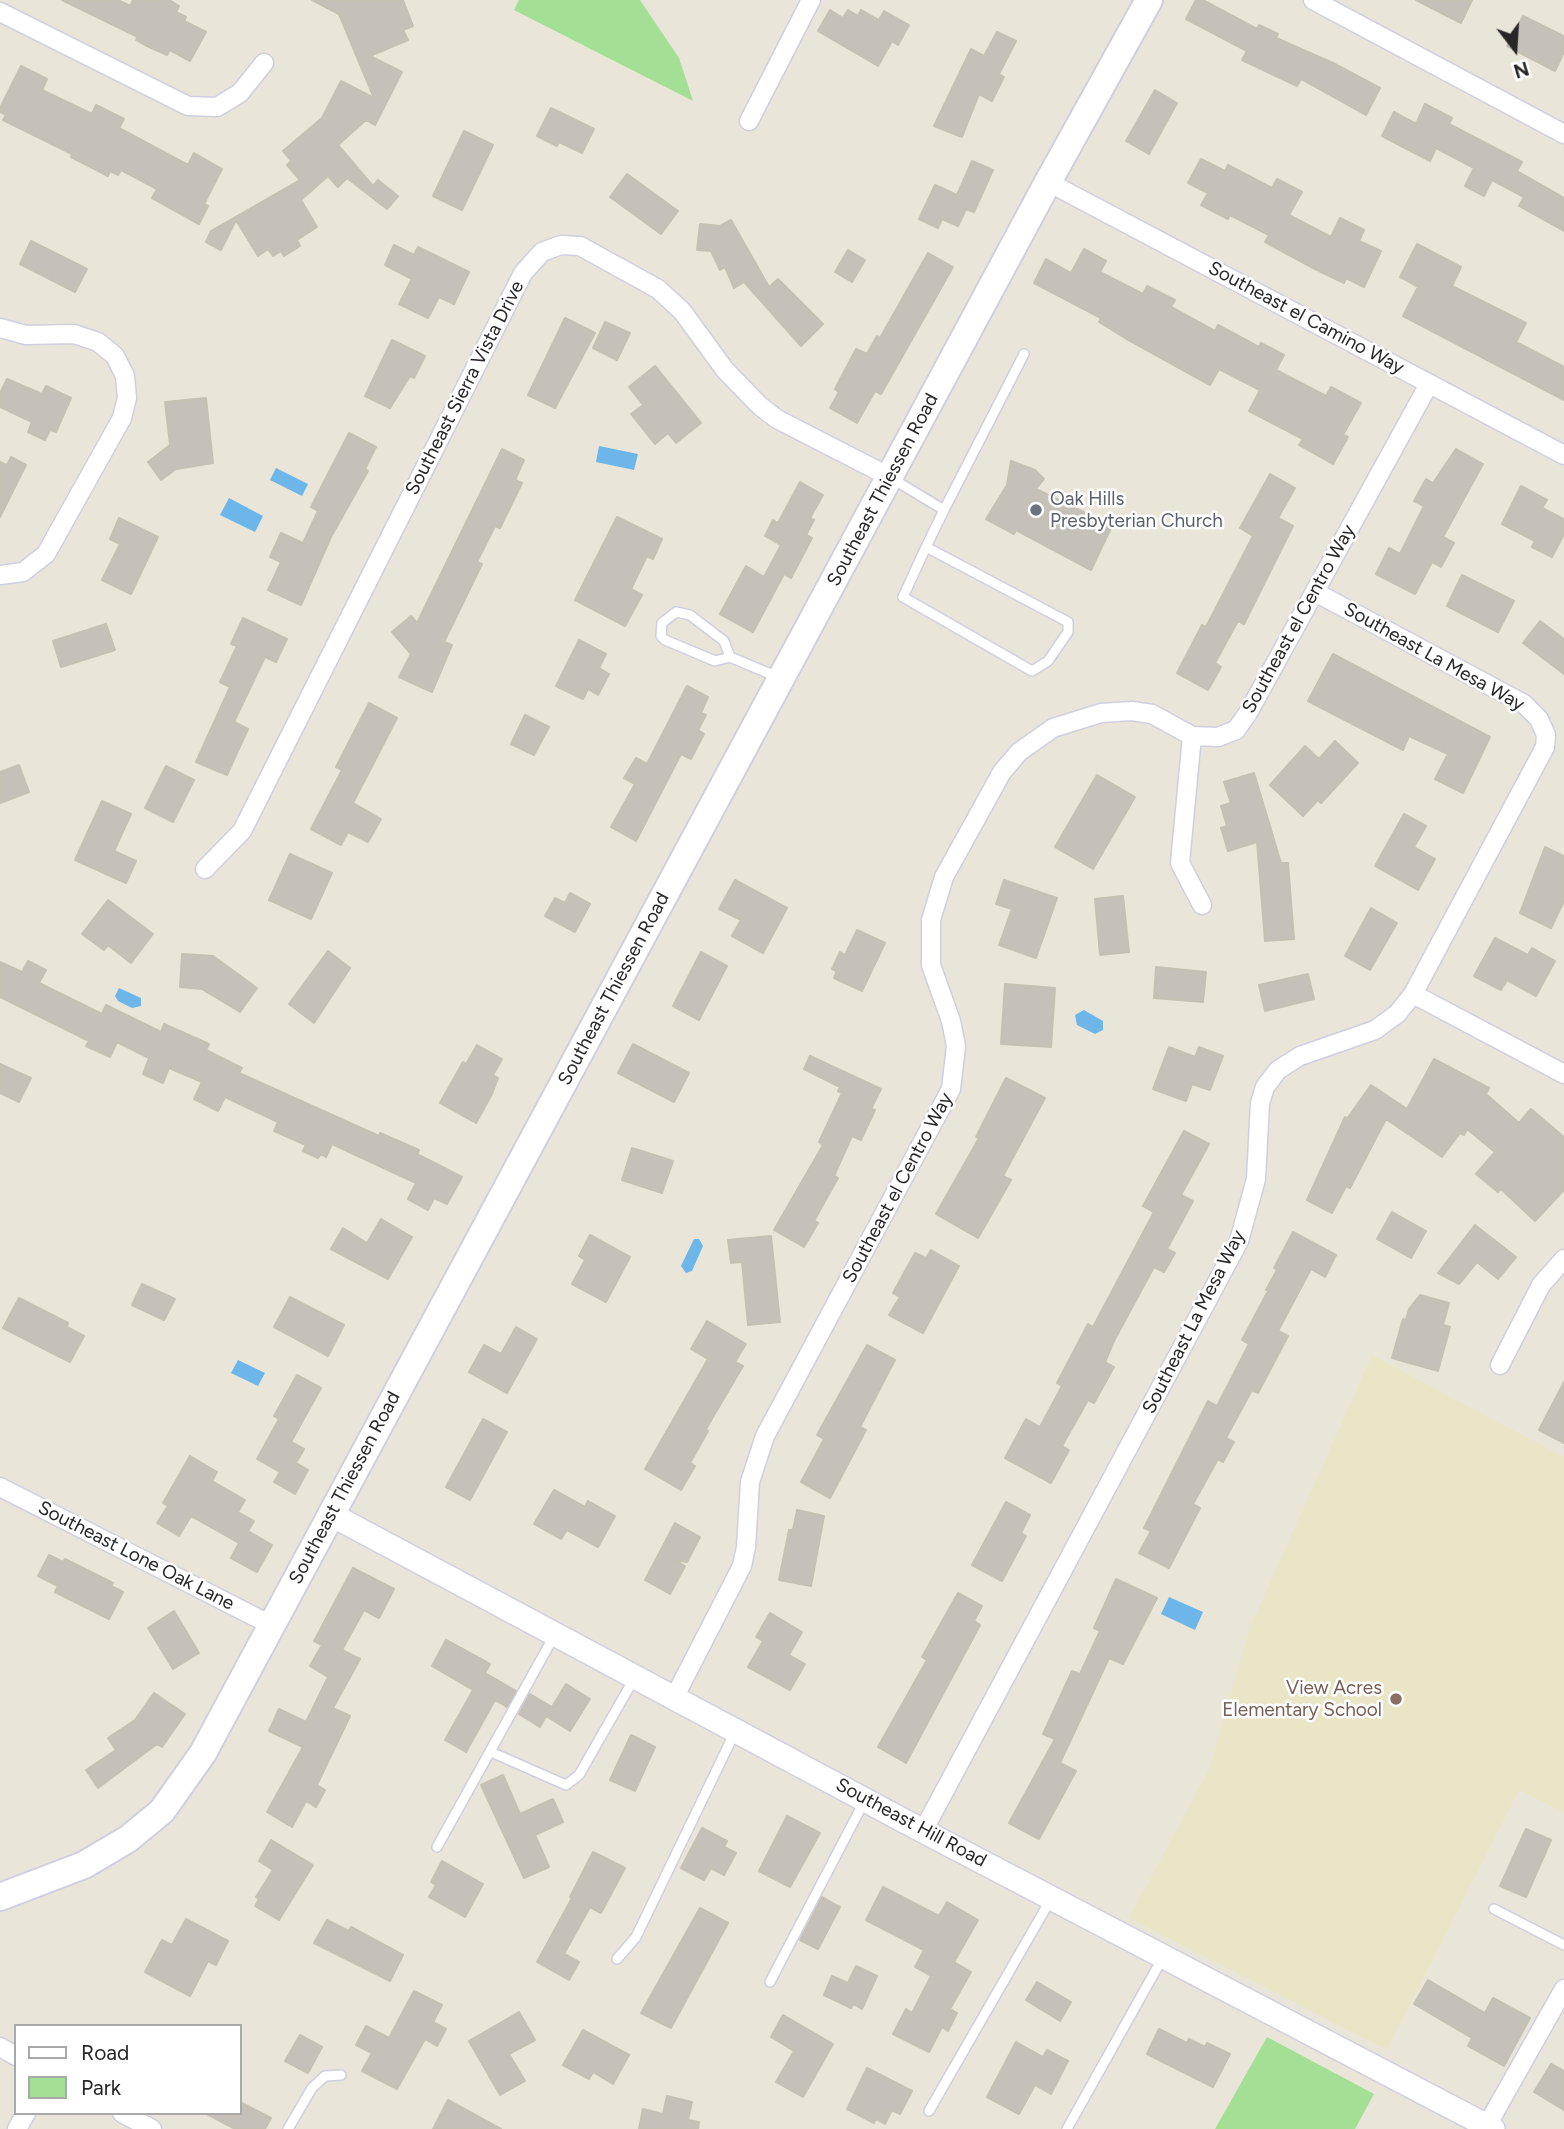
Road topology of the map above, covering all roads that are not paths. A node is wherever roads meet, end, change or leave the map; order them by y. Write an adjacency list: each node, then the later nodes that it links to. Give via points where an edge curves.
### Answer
1 (811, 0): 6 (street)
2 (1149, 0): 8 (main road, Southeast Thiessen Road)
3 (1314, 0): 7 (street)
4 (0, 12): 5 (street, via 188,106 217,107 240,93)
5 (264, 63)
6 (749, 121)
7 (1564, 134)
8 (1048, 182): 11 (street, Southeast el Camino Way); 13 (main road, Southeast Thiessen Road)
9 (0, 328): 16 (street, via 26,335 75,334 98,342 115,356 125,376 127,398 122,418 46,554 23,572)
10 (1024, 354): 14 (lane)
11 (1429, 384): 12 (street, Southeast el Camino Way); 17 (street, Southeast el Centro Way)
12 (1564, 455)
13 (890, 477): 14 (lane); 19 (main road, Southeast Thiessen Road); 21 (street, Southeast Sierra Vista Drive, via 760,407 725,370 682,311 658,289 580,246 561,245 542,252 523,273 242,831)
14 (944, 510): 15 (lane)
15 (926, 547): 15 (lane, via 902,597 1032,671 1048,661 1068,632 1068,622)
16 (0, 575)
17 (1315, 592): 20 (street, Southeast el Centro Way, via 1236,730 1218,737); 23 (street, Southeast La Mesa Way, via 1524,704 1539,719 1546,735 1538,765)
18 (730, 657): 18 (lane, via 715,661 664,640 662,623 676,612 690,615 724,641); 19 (lane)
19 (781, 679): 28 (main road, Southeast Thiessen Road)
20 (1192, 736): 22 (street, via 1180,863); 32 (street, Southeast el Centro Way, via 1152,714 1132,710 1101,713 1053,728 1019,752 1002,772 951,866 931,920 929,946 956,1046 951,1089 765,1436 750,1482 742,1566)
21 (205, 869)
22 (1202, 905)
23 (1413, 994): 24 (street); 36 (street, Southeast La Mesa Way, via 1375,1030 1300,1056 1278,1070 1265,1087 1255,1179 1239,1241)
24 (1564, 1074)
25 (1564, 1259): 26 (street, via 1541,1285)
26 (1500, 1365)
27 (0, 1487): 29 (street, Southeast Lone Oak Lane)
28 (330, 1514): 29 (main road, Southeast Thiessen Road); 30 (street, Southeast Hill Road)
29 (271, 1625): 38 (main road, Southeast Thiessen Road, via 203,1753 162,1811 107,1853 58,1877)
30 (555, 1634): 31 (street, Southeast Hill Road); 34 (lane)
31 (635, 1677): 32 (street, Southeast Hill Road); 34 (lane, via 579,1775 566,1785)
32 (674, 1698): 33 (street, Southeast Hill Road)
33 (736, 1730): 35 (street, Southeast Hill Road); 43 (lane, via 636,1937)
34 (491, 1752): 37 (lane)
35 (866, 1799): 36 (street, Southeast Hill Road); 44 (lane)
36 (923, 1831): 39 (street, Southeast Hill Road)
37 (437, 1847)
38 (0, 1897)
39 (1052, 1898): 42 (street, Southeast Hill Road); 47 (lane)
40 (1494, 1909): 41 (lane)
41 (1564, 1945)
42 (1163, 1957): 49 (street, Southeast Hill Road); 52 (lane)
43 (617, 1959)
44 (770, 1982)
45 (1564, 1989): 49 (street)
46 (341, 2075): 51 (lane, via 325,2076 312,2088)
47 (929, 2111)
48 (126, 2115): 50 (street)
49 (1489, 2128)
50 (152, 2129)
51 (288, 2129)
52 (1067, 2129)

